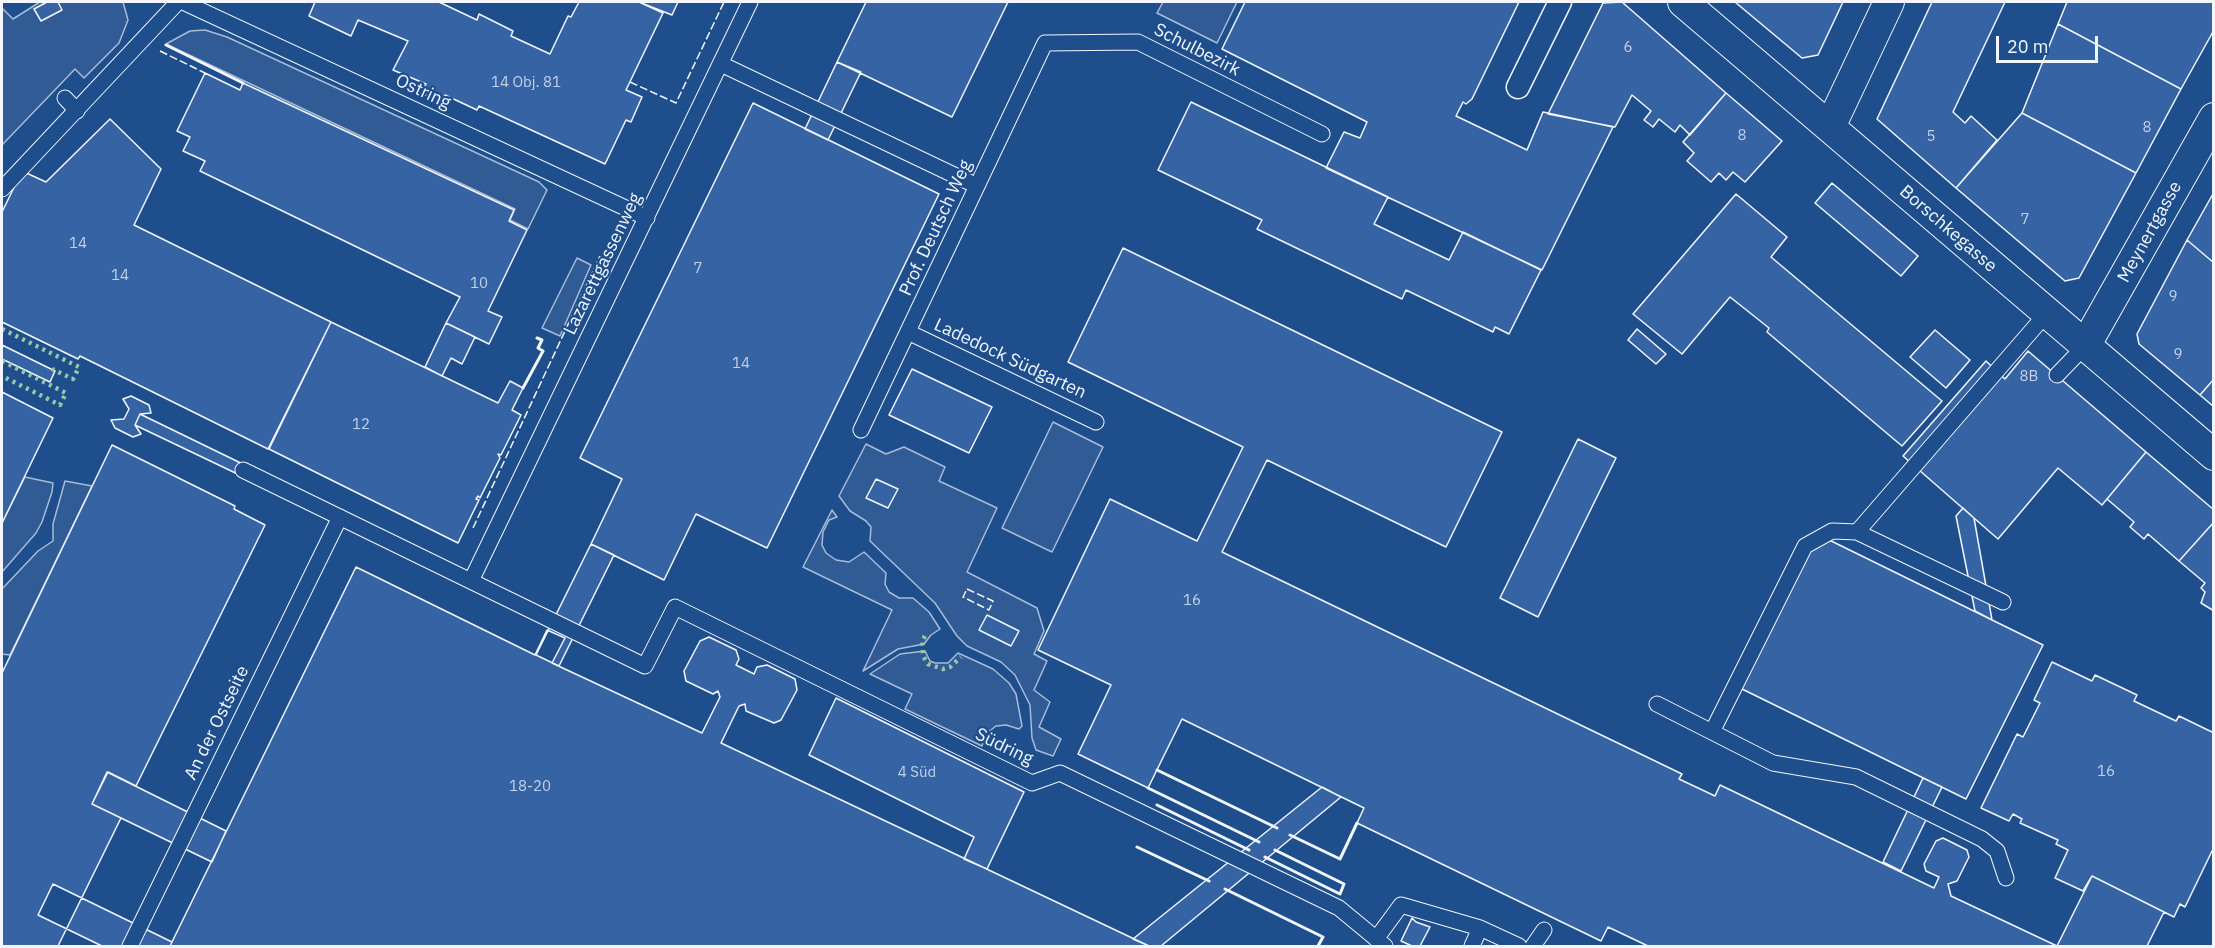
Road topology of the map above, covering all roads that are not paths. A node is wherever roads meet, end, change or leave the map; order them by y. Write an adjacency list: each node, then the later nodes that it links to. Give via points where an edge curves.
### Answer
1 (178, 2): 11 (lane)
2 (183, 2): 17 (lane, Ostring)
3 (750, 2): 8 (lane, Lazarettgassenweg)
4 (1560, 2): 9 (street)
5 (1683, 2): 13 (street, Borschkegasse)
6 (1888, 2): 13 (street)
7 (1045, 43): 14 (lane, Schulbezirk, via 1138,42); 15 (lane, Prof. Deutsch Weg)
8 (721, 64): 15 (lane); 17 (lane, Lazarettgassenweg)
9 (1518, 87)
10 (65, 98): 11 (lane)
11 (77, 111): 16 (lane)
12 (2214, 118): 20 (street, Meynertgasse)
13 (1830, 127): 18 (street, Borschkegasse)
14 (1322, 134)
15 (977, 186): 19 (lane, Prof. Deutsch Weg)
16 (2, 189)
17 (647, 218): 28 (lane, Lazarettgassenweg)
18 (2047, 313): 20 (street, Borschkegasse); 27 (lane)
19 (908, 332): 22 (lane, Ladedock Südgarten); 23 (lane, Prof. Deutsch Weg)
20 (2085, 346): 21 (lane); 24 (street, Borschkegasse)
21 (2057, 375)
22 (1096, 422)
23 (861, 430)
24 (2214, 455)
25 (243, 470): 26 (lane)
26 (340, 517): 28 (lane); 36 (lane, An der Ostseite)
27 (1857, 532): 29 (lane); 31 (lane, via 1832,531 1805,546)
28 (471, 581): 35 (lane, Südring, via 645,666 675,607 1032,783 1060,773 1339,908)
29 (2003, 602)
30 (1657, 704): 31 (lane)
31 (1712, 732): 32 (lane, via 1773,763 1856,777 1982,838 1997,851)
32 (2006, 878)
33 (1480, 928): 35 (lane, Südring, via 1401,905); 37 (lane); 38 (lane)
34 (1544, 930): 39 (lane)
35 (1380, 943)
36 (130, 946)
37 (1472, 946)
38 (1519, 946)
39 (1533, 946)

